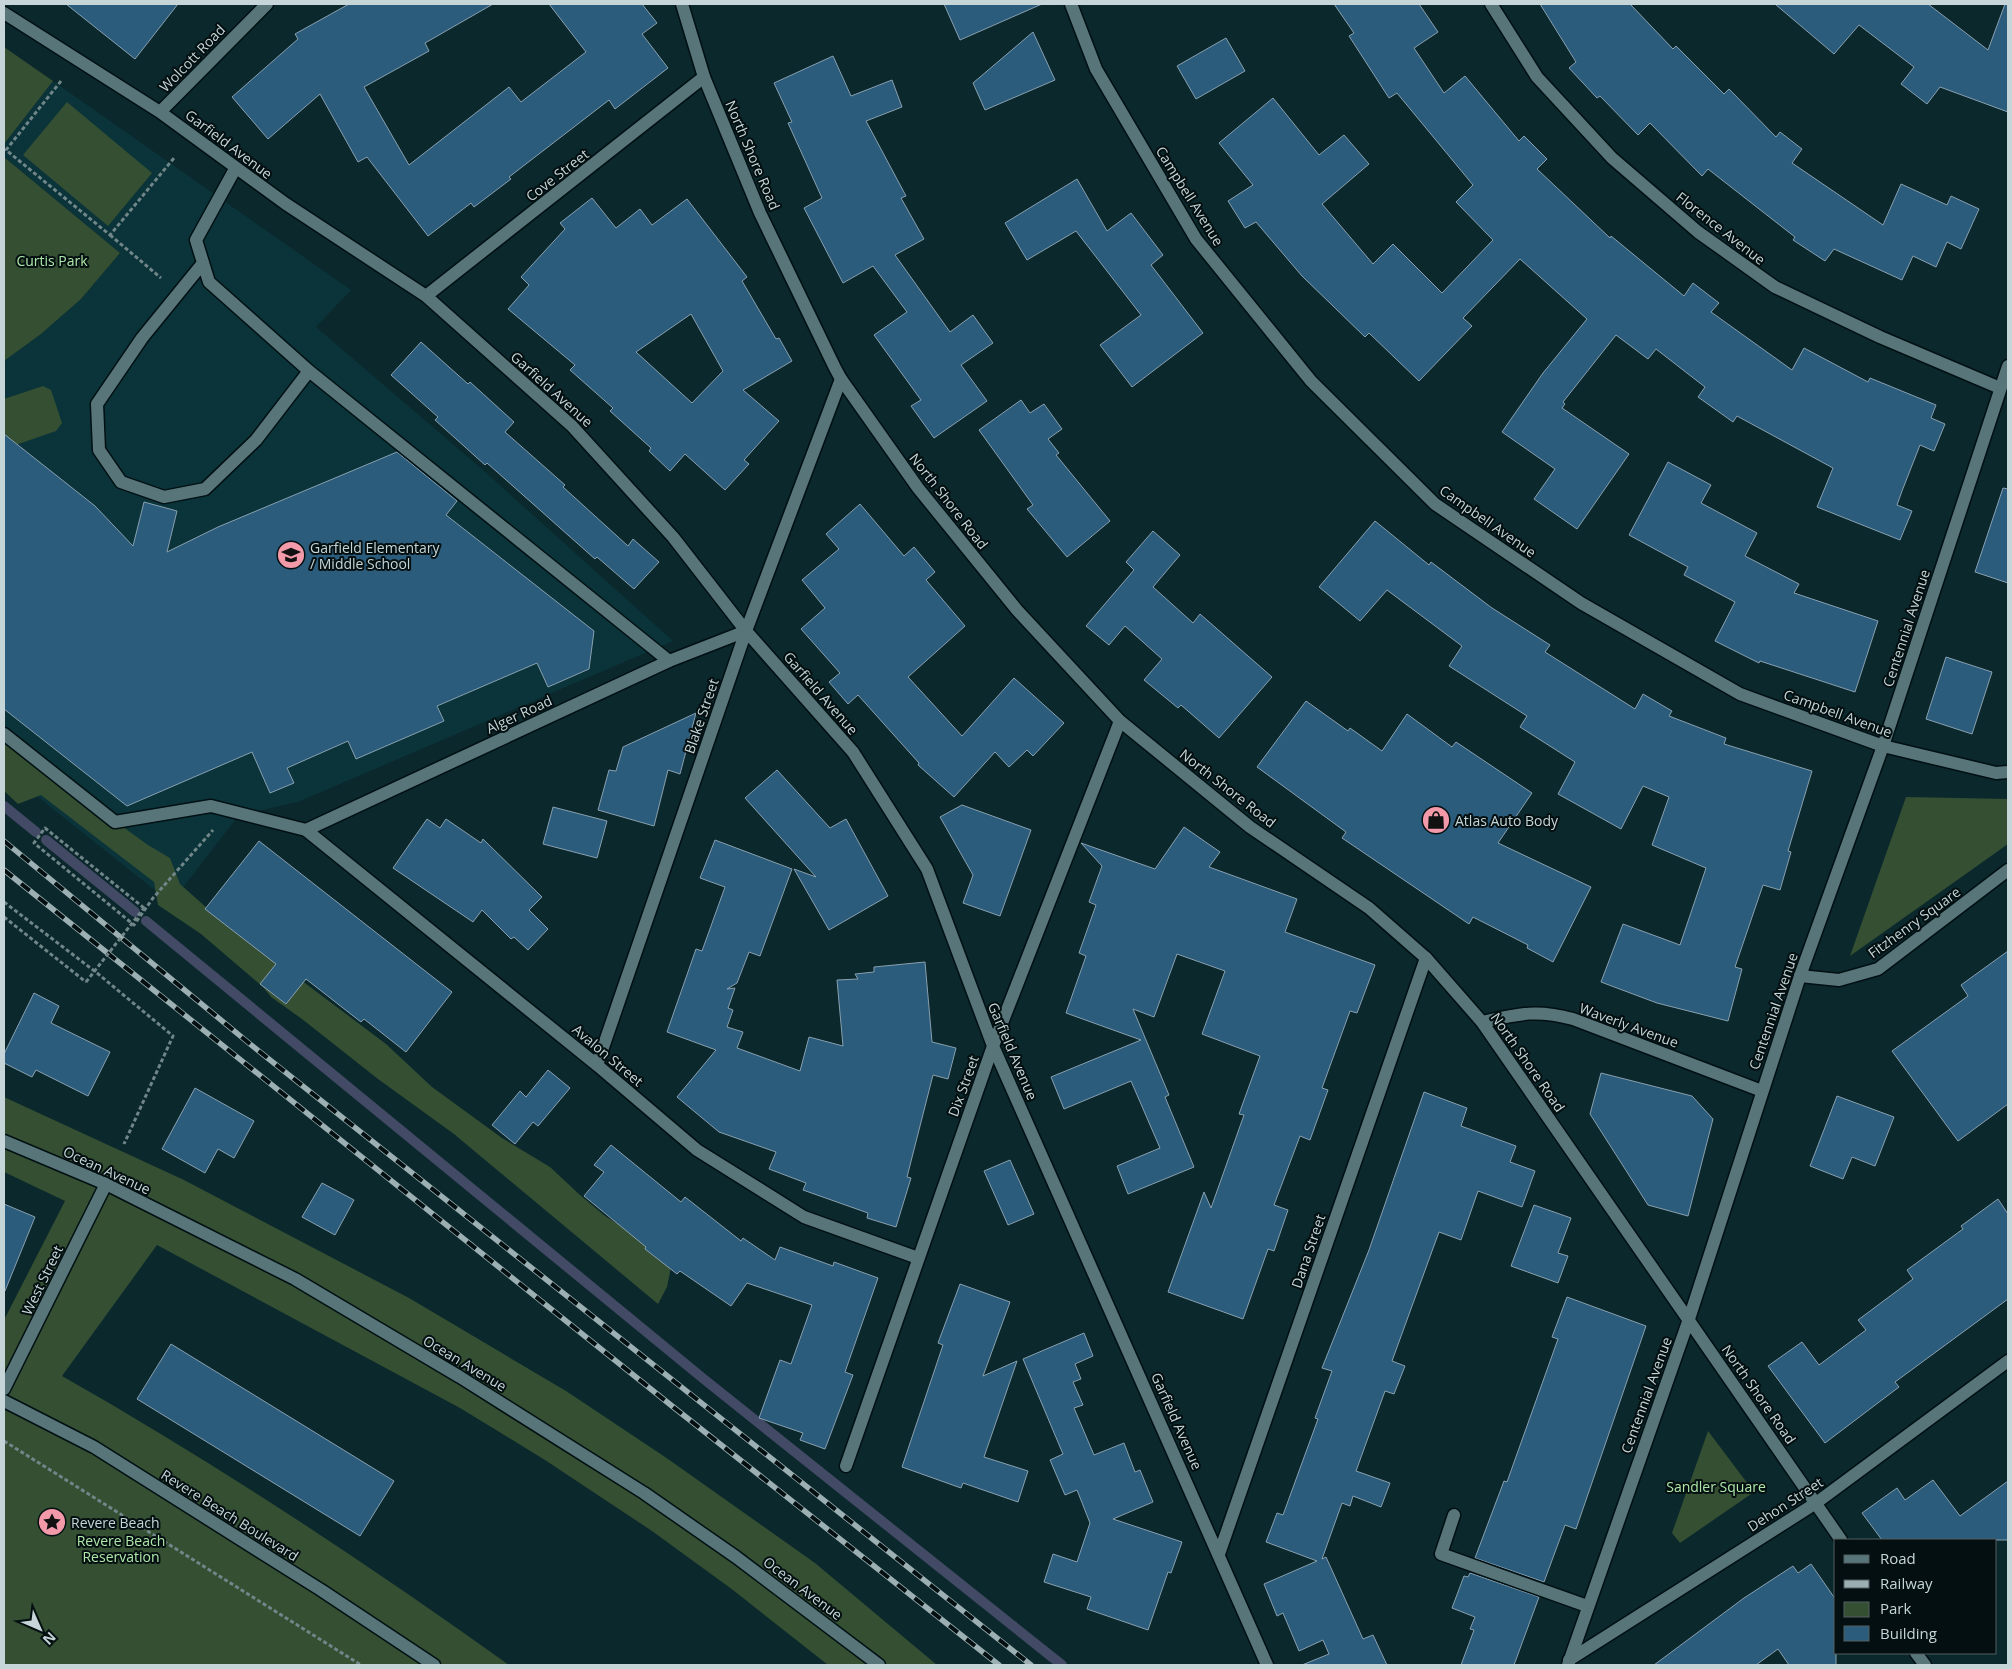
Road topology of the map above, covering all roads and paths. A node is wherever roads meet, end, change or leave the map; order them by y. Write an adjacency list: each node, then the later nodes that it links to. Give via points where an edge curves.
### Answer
1 (267, 4): 8 (street, Wolcott Road)
2 (682, 4): 6 (street, North Shore Road)
3 (1071, 4): 23 (street, Campbell Avenue, via 1096,69 1196,238 1311,381 1435,504 1581,603 1740,694)
4 (1491, 4): 18 (street, Florence Avenue, via 1544,84 1612,158 1698,232 1775,288)
5 (4, 13): 8 (street, Garfield Avenue)
6 (704, 76): 14 (street, Cove Street); 17 (street, North Shore Road, via 760,213)
7 (61, 81): 11 (path, via 6,150)
8 (160, 112): 10 (street, Garfield Avenue)
9 (174, 158): 11 (path)
10 (235, 169): 12 (street, via 196,240); 14 (street, Garfield Avenue)
11 (110, 234): 13 (path)
12 (203, 263): 16 (street, via 209,282); 16 (street, via 142,338 97,404 99,450 121,482 164,497 205,489 256,440)
13 (162, 279)
14 (426, 296): 19 (street, Garfield Avenue, via 572,426 674,537)
15 (2008, 366): 18 (street, Centennial Avenue)
16 (309, 371): 20 (street)
17 (841, 379): 19 (street, Blake Street); 21 (street, North Shore Road, via 918,488 1011,603)
18 (2000, 388): 23 (street, Centennial Avenue)
19 (746, 631): 20 (street, Alger Road); 33 (street, Garfield Avenue, via 853,752 927,869); 34 (street, Blake Street)
20 (669, 662): 26 (street, Alger Road)
21 (1120, 721): 30 (street, North Shore Road, via 1250,827 1369,908); 33 (street, Dix Street)
22 (4, 734): 25 (street, via 116,822 211,806)
23 (1883, 746): 24 (street, Campbell Avenue, via 1996,773); 31 (street, Centennial Avenue)
24 (2008, 772)
25 (229, 811): 26 (street); 29 (path, bridge, via 153,898 134,925 34,843 45,828 144,908 86,982)
26 (306, 830): 34 (street, Avalon Street)
27 (2008, 870): 31 (street, Fitzhenry Square, via 1878,969 1839,980)
28 (4, 902): 37 (path, via 173,1036)
29 (4, 917)
30 (1426, 958): 32 (street, North Shore Road); 49 (street, Dana Street)
31 (1800, 976): 35 (street, Centennial Avenue)
32 (1482, 1022): 35 (street, Waverly Avenue, via 1525,1013 1549,1013 1573,1019); 40 (street, North Shore Road)
33 (993, 1046): 39 (street, Dix Street); 49 (street, Garfield Avenue)
34 (597, 1065): 39 (street, Avalon Street, via 697,1150 804,1217)
35 (1762, 1091): 40 (street, Centennial Avenue)
36 (4, 1141): 38 (street, Ocean Avenue)
37 (124, 1144)
38 (106, 1184): 42 (street, West Street); 55 (street, Ocean Avenue, via 294,1279 460,1377 644,1493)
39 (918, 1258): 45 (street, Dix Street)
40 (1689, 1319): 46 (street, North Shore Road); 50 (street, Centennial Avenue)
41 (2008, 1361): 46 (street, Dehon Street)
42 (4, 1389)
43 (4, 1400): 54 (street, Revere Beach Boulevard, via 94,1447)
44 (4, 1441): 53 (path)
45 (846, 1466)
46 (1816, 1503): 48 (street, North Shore Road); 52 (street, Dehon Street)
47 (1454, 1515): 50 (street, via 1441,1554)
48 (1840, 1539)
49 (1219, 1554): 56 (street, Garfield Avenue)
50 (1587, 1606): 52 (street, Centennial Avenue)
51 (1917, 1654): 57 (street)
52 (1569, 1662)
53 (361, 1665)
54 (434, 1665)
55 (879, 1665)
56 (1267, 1665)
57 (1925, 1665)

